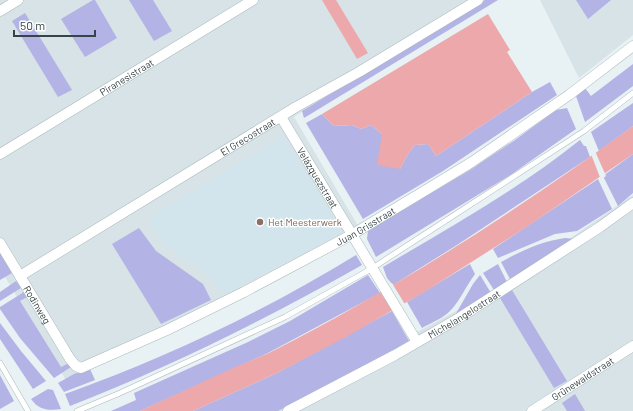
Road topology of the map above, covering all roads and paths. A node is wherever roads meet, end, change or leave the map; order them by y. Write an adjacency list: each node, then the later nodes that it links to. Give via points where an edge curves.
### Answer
1 (18, 0): 4 (street)
2 (253, 0): 8 (street, Piranesistraat)
3 (478, 0): 7 (street, El Grecostraat)
4 (0, 11)
5 (633, 46): 10 (street, Juan Grisstraat, via 564,98 478,157)
6 (633, 93): 12 (lane, via 584,131)
7 (281, 117): 10 (street, Velázquezstraat); 13 (street, El Grecostraat)
8 (0, 154)
9 (633, 203): 14 (street, Michelangelostraat, via 514,283)
10 (353, 234): 12 (street, Velázquezstraat); 17 (street, Juan Grisstraat, via 167,330 81,368)
11 (0, 243): 13 (street, Rodinweg)
12 (373, 268): 14 (street, Velázquezstraat); 19 (lane, via 285,317)
13 (20, 276): 17 (street, Rodinweg)
14 (417, 342): 20 (street, Michelangelostraat)
15 (633, 346): 21 (street, Grünewaldstraat)
16 (0, 363): 18 (lane)
17 (76, 366)
18 (28, 411)
19 (77, 411)
20 (288, 411)
21 (532, 411)

